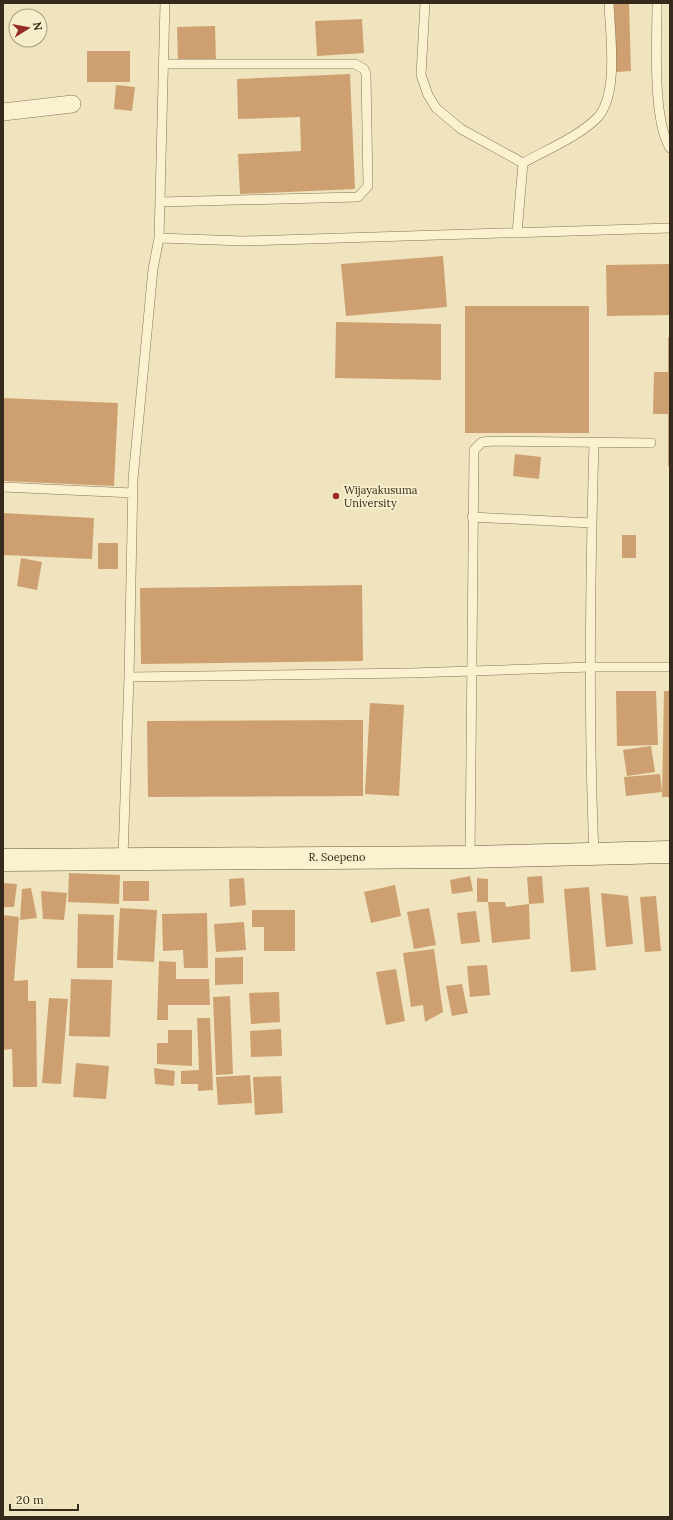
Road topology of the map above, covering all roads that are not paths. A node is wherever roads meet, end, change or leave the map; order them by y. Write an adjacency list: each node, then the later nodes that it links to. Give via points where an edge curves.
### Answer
1 (165, 3): 5 (lane)
2 (425, 3): 9 (lane, via 421,75 428,95 436,108 461,129)
3 (609, 3): 9 (lane, via 612,81 599,116 577,132)
4 (657, 3): 8 (lane, via 658,99 661,127)
5 (163, 64): 10 (lane); 10 (lane, via 360,66 366,74 368,186 358,197)
6 (72, 104): 7 (street)
7 (3, 112)
8 (670, 148)
9 (523, 163): 12 (lane)
10 (160, 202): 13 (lane)
11 (670, 228): 12 (lane)
12 (517, 233): 13 (lane, via 243,241)
13 (159, 238): 17 (lane, via 153,269 143,367)
14 (594, 442): 15 (lane); 18 (lane, via 482,442 474,450); 19 (lane)
15 (651, 443)
16 (3, 487): 17 (lane)
17 (133, 493): 23 (lane)
18 (472, 517): 19 (lane); 22 (lane)
19 (591, 523): 20 (lane)
20 (591, 667): 21 (lane); 22 (lane); 25 (lane)
21 (670, 667)
22 (472, 671): 23 (lane); 26 (lane)
23 (129, 677): 27 (lane)
24 (670, 852): 25 (street, R. Soepeno)
25 (594, 853): 26 (street, R. Soepeno)
26 (470, 857): 27 (street, R. Soepeno)
27 (123, 858): 28 (street, R. Soepeno)
28 (3, 860)

